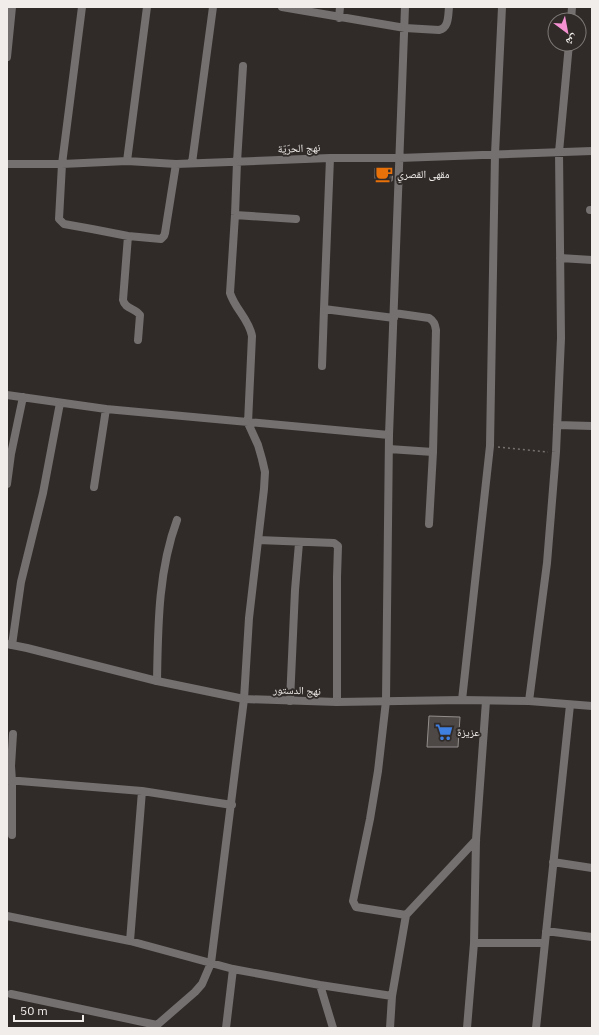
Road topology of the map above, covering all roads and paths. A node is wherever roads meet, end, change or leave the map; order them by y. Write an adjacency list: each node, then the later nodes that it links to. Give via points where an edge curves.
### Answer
1 (12, 7): 13 (street)
2 (82, 7): 24 (street)
3 (147, 7): 20 (street)
4 (213, 7): 22 (street)
5 (282, 7): 10 (street)
6 (340, 7): 10 (street)
7 (405, 7): 11 (street)
8 (449, 7): 11 (street, via 447,25 442,30)
9 (502, 7): 17 (street)
10 (340, 18): 11 (street)
11 (405, 28): 19 (street)
12 (568, 52): 16 (street)
13 (7, 57)
14 (243, 66): 21 (street)
15 (592, 150): 16 (street, نهج الحرّيّة)
16 (558, 152): 17 (street, نهج الحرّيّة); 29 (street)
17 (495, 154): 19 (street, نهج الحرّيّة); 43 (street)
18 (330, 158): 19 (street, نهج الحرّيّة); 21 (street, نهج الحرّيّة); 31 (street)
19 (399, 158): 32 (street)
20 (127, 161): 24 (street, نهج الحرّيّة); 25 (street, نهج الحرّيّة)
21 (237, 162): 22 (street, نهج الحرّيّة); 26 (street)
22 (192, 163): 25 (street, نهج الحرّيّة)
23 (7, 164): 24 (street, نهج الحرّيّة)
24 (62, 164): 28 (street, via 58,214 61,222)
25 (176, 164): 28 (street, via 164,236 158,239)
26 (235, 215): 27 (street); 39 (street, via 230,292 251,329 252,336)
27 (296, 219)
28 (128, 236): 33 (street, via 123,300 125,305 140,315)
29 (560, 258): 30 (street); 40 (street)
30 (592, 260)
31 (324, 309): 32 (street); 34 (street)
32 (394, 316): 42 (street); 45 (street, via 429,318 435,324)
33 (138, 340)
34 (322, 366)
35 (7, 394): 36 (street)
36 (23, 397): 37 (street); 47 (street, via 10,454)
37 (60, 403): 38 (street); 53 (street)
38 (106, 409): 39 (street); 48 (street)
39 (248, 422): 42 (street); 51 (street, via 258,445 264,472)
40 (557, 425): 41 (street); 46 (street)
41 (592, 426)
42 (389, 435): 44 (street)
43 (490, 446): 46 (path); 56 (street)
44 (389, 449): 45 (street); 58 (street)
45 (433, 452): 50 (street)
46 (556, 452): 60 (street, via 547,563)
47 (7, 484)
48 (94, 487)
49 (176, 520): 54 (street, via 168,548 161,593)
50 (429, 524)
51 (258, 540): 52 (street); 55 (street, via 249,618)
52 (299, 543): 57 (street, via 294,590); 61 (street, via 334,543 338,546)
53 (10, 645): 54 (street, نهج الدستور)
54 (157, 681): 55 (street, نهج الدستور)
55 (244, 699): 57 (street, نهج الدستور); 67 (street)
56 (462, 700): 58 (street, نهج الدستور); 59 (street, نهج الدستور)
57 (290, 701): 61 (street, نهج الدستور)
58 (386, 701): 61 (street, نهج الدستور); 72 (street, via 377,778 353,901 356,907)
59 (486, 701): 60 (street, نهج الدستور); 69 (street)
60 (528, 701): 62 (street, نهج الدستور)
61 (338, 702)
62 (570, 705): 63 (street, نهج الدستور); 70 (street)
63 (592, 706)
64 (13, 734): 65 (street)
65 (10, 781): 66 (street); 68 (street)
66 (142, 791): 67 (street); 76 (street)
67 (232, 805): 79 (street)
68 (12, 835)
69 (476, 840): 72 (street); 77 (street)
70 (553, 862): 71 (street); 74 (street)
71 (592, 868)
72 (406, 915): 83 (street)
73 (7, 916): 76 (street)
74 (546, 931): 75 (street); 78 (street)
75 (592, 937)
76 (130, 941): 79 (street)
77 (474, 943): 78 (street); 88 (street)
78 (544, 943): 89 (street)
79 (211, 963): 80 (street); 84 (street, via 198,988)
80 (233, 969): 81 (street); 85 (street)
81 (320, 985): 83 (street); 86 (street)
82 (11, 994): 84 (street)
83 (392, 996): 87 (street)
84 (156, 1026)
85 (226, 1028)
86 (333, 1028)
87 (390, 1028)
88 (467, 1028)
89 (536, 1028)

